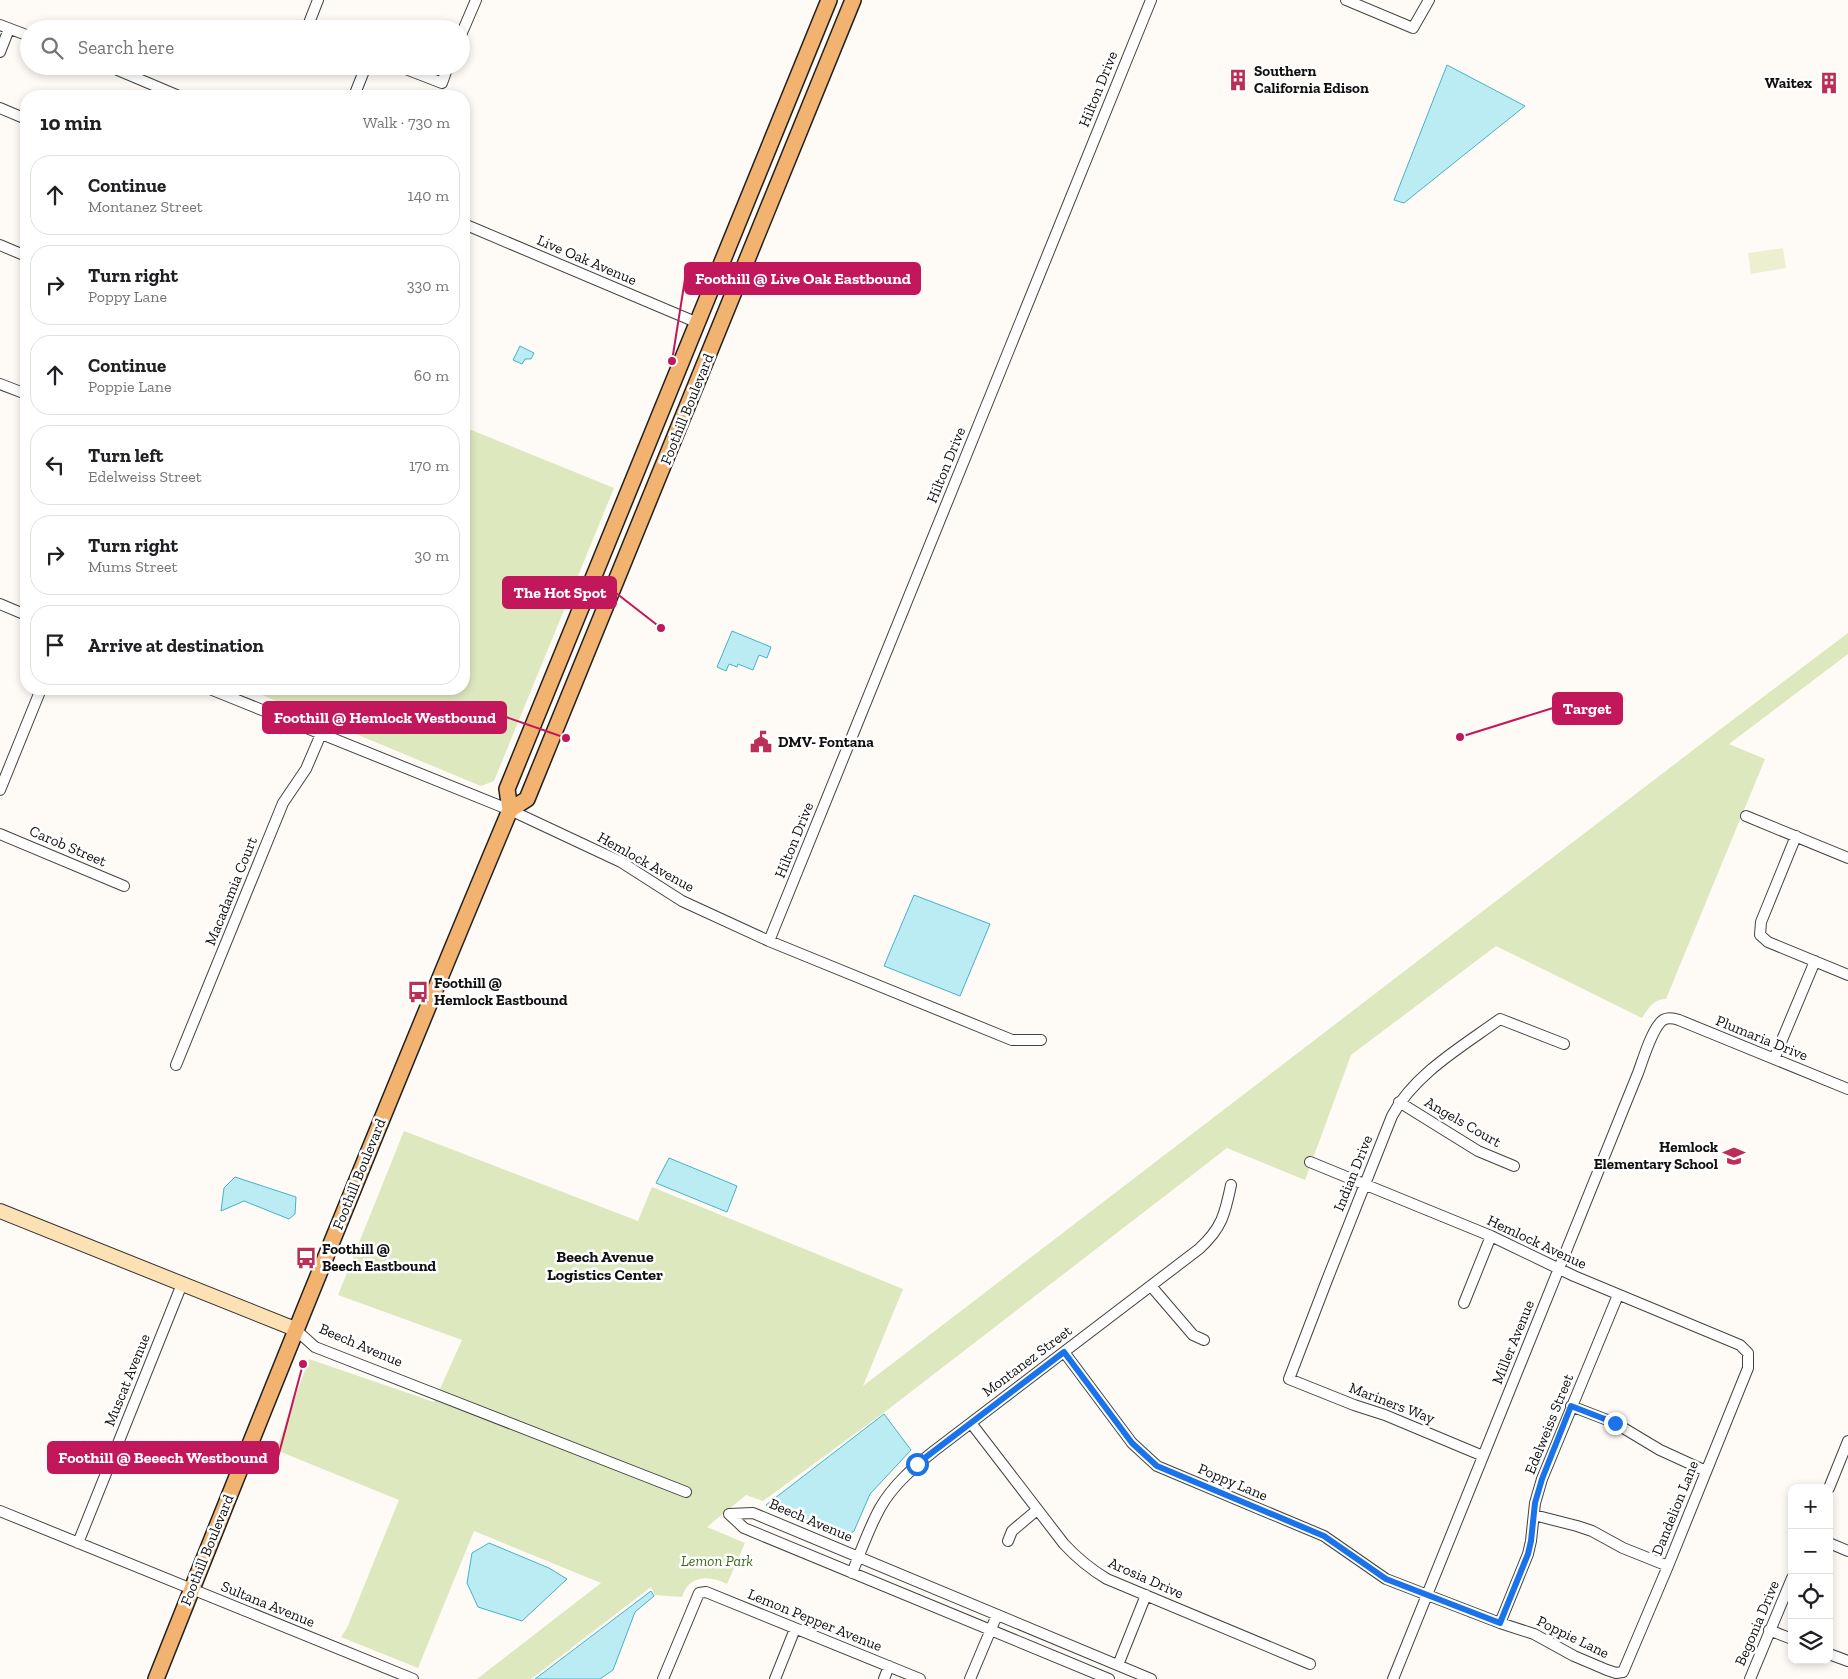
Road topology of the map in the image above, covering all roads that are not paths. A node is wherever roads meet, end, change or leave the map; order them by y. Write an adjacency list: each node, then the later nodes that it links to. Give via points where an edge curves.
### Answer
1 (318, 0): 8 (street)
2 (476, 0): 9 (street)
3 (829, 0): 24 (main road, Foothill Boulevard)
4 (853, 0): 33 (main road, Foothill Boulevard, via 527,799)
5 (1151, 0): 39 (street, Hilton Drive)
6 (1346, 0): 7 (street, via 1413,28)
7 (1429, 0)
8 (310, 20)
9 (467, 20)
10 (5, 27): 11 (street); 12 (street)
11 (20, 33)
12 (0, 52)
13 (131, 75): 17 (street)
14 (362, 75): 18 (street)
15 (421, 75): 16 (street, via 442,83)
16 (445, 75)
17 (166, 90)
18 (356, 90)
19 (0, 108): 20 (street)
20 (20, 116)
21 (470, 227): 24 (street, Live Oak Avenue)
22 (0, 245): 23 (street)
23 (20, 253)
24 (698, 323): 33 (main road, Foothill Boulevard, via 507,789)
25 (0, 384): 26 (street)
26 (20, 392)
27 (0, 604): 28 (street)
28 (20, 612)
29 (39, 695): 32 (street)
30 (225, 695): 31 (street, Hemlock Avenue)
31 (321, 734): 33 (street, Hemlock Avenue); 46 (street, Macadamia Court, via 306,769 283,803)
32 (0, 790)
33 (510, 810): 39 (street, Hemlock Avenue, via 621,862 682,901); 60 (main road, Foothill Boulevard)
34 (1746, 816): 36 (street)
35 (0, 834): 38 (street, Carob Street)
36 (1796, 836): 37 (street); 40 (street, via 1761,922 1760,935 1768,942)
37 (1848, 858)
38 (124, 886)
39 (769, 941): 43 (street, Hemlock Avenue, via 1012,1040)
40 (1815, 961): 41 (street); 45 (street)
41 (1848, 975)
42 (1664, 1020): 45 (street, Plumaria Drive, via 1679,1020); 55 (street, Miller Avenue, via 1655,1032)
43 (1041, 1040)
44 (1564, 1044): 48 (street, Indian Drive, via 1500,1019 1425,1074)
45 (1774, 1059): 47 (street, Plumaria Drive)
46 (176, 1065)
47 (1848, 1089)
48 (1399, 1102): 50 (street, Angels Court, via 1478,1150); 51 (street, Indian Drive)
49 (1310, 1162): 51 (street, Hemlock Avenue)
50 (1514, 1166)
51 (1365, 1184): 54 (street, Hemlock Avenue); 64 (street, Indian Drive)
52 (1231, 1185): 57 (street, Montanez Street, via 1225,1214 1216,1231 1199,1249)
53 (0, 1211): 56 (main road, Beech Avenue)
54 (1491, 1236): 55 (street, Hemlock Avenue); 59 (street)
55 (1558, 1269): 58 (street, Hemlock Avenue); 68 (street, Miller Avenue)
56 (182, 1284): 60 (main road, Beech Avenue); 76 (street, Muscat Avenue)
57 (1151, 1286): 61 (street, via 1193,1335); 62 (street, Montanez Street)
58 (1618, 1295): 63 (street, Hemlock Avenue, via 1740,1345); 65 (street, Edelweiss Street)
59 (1464, 1303)
60 (295, 1330): 71 (street, Beech Avenue, via 315,1346); 83 (main road, Foothill Boulevard)
61 (1204, 1340)
62 (1064, 1352): 66 (street, Montanez Street); 84 (street, Poppy Lane, via 1132,1443 1157,1466 1324,1536 1386,1579)
63 (1748, 1353): 69 (street, Dandelion Lane, via 1748,1368)
64 (1289, 1380): 68 (street, Mariners Way)
65 (1571, 1406): 69 (street, via 1615,1423 1660,1450); 74 (street, Edelweiss Street, via 1542,1479)
66 (971, 1423): 72 (street, Arosia Drive); 79 (street, Montanez Street, via 917,1464 892,1491 880,1508)
67 (1848, 1441): 70 (street)
68 (1483, 1456): 84 (street, Miller Avenue)
69 (1706, 1471): 80 (street, Dandelion Lane)
70 (1831, 1484)
71 (686, 1492)
72 (1037, 1510): 75 (street, via 1012,1531); 85 (street, Arosia Drive, via 1081,1562 1107,1579)
73 (0, 1511): 76 (street, Sultana Avenue)
74 (1534, 1515): 80 (street, via 1592,1531); 87 (street, Edelweiss Street, via 1528,1554)
75 (1008, 1541)
76 (78, 1543): 83 (street, Sultana Avenue)
77 (1833, 1544): 78 (street)
78 (1848, 1550)
79 (859, 1557): 81 (street, Montanez Street); 81 (street, Beech Avenue, via 753,1513 729,1514 744,1528); 86 (street, Beech Avenue)
80 (1668, 1566): 97 (street, Dandelion Lane)
81 (852, 1573): 89 (street, Beech Avenue)
82 (1788, 1587): 90 (street, Begonia Drive)
83 (191, 1589): 98 (main road, Foothill Boulevard); 99 (street, Sultana Avenue)
84 (1426, 1595): 87 (street, Poppie Lane); 107 (street, Miller Avenue)
85 (1146, 1596): 94 (street, Arosia Drive); 95 (street)
86 (996, 1614): 89 (street); 95 (street, Beech Avenue)
87 (1500, 1623): 97 (street, Poppie Lane, via 1534,1634 1616,1674)
88 (795, 1629): 96 (street, Lemon Pepper Avenue); 100 (street, Lemon Pepper Avenue, via 706,1592 699,1593); 101 (street)
89 (990, 1630): 104 (street); 105 (street, Beech Avenue)
90 (1770, 1630): 91 (street); 108 (street, Begonia Drive)
91 (1788, 1637)
92 (1833, 1655): 93 (street)
93 (1848, 1661)
94 (1310, 1664)
95 (1118, 1665): 106 (street, Beech Avenue)
96 (889, 1666): 102 (street); 103 (street, Lemon Pepper Avenue)
97 (1623, 1672)
98 (156, 1679)
99 (413, 1679)
100 (663, 1679)
101 (775, 1679)
102 (884, 1679)
103 (920, 1679)
104 (970, 1679)
105 (1109, 1679)
106 (1152, 1679)
107 (1393, 1679)
108 (1750, 1679)

